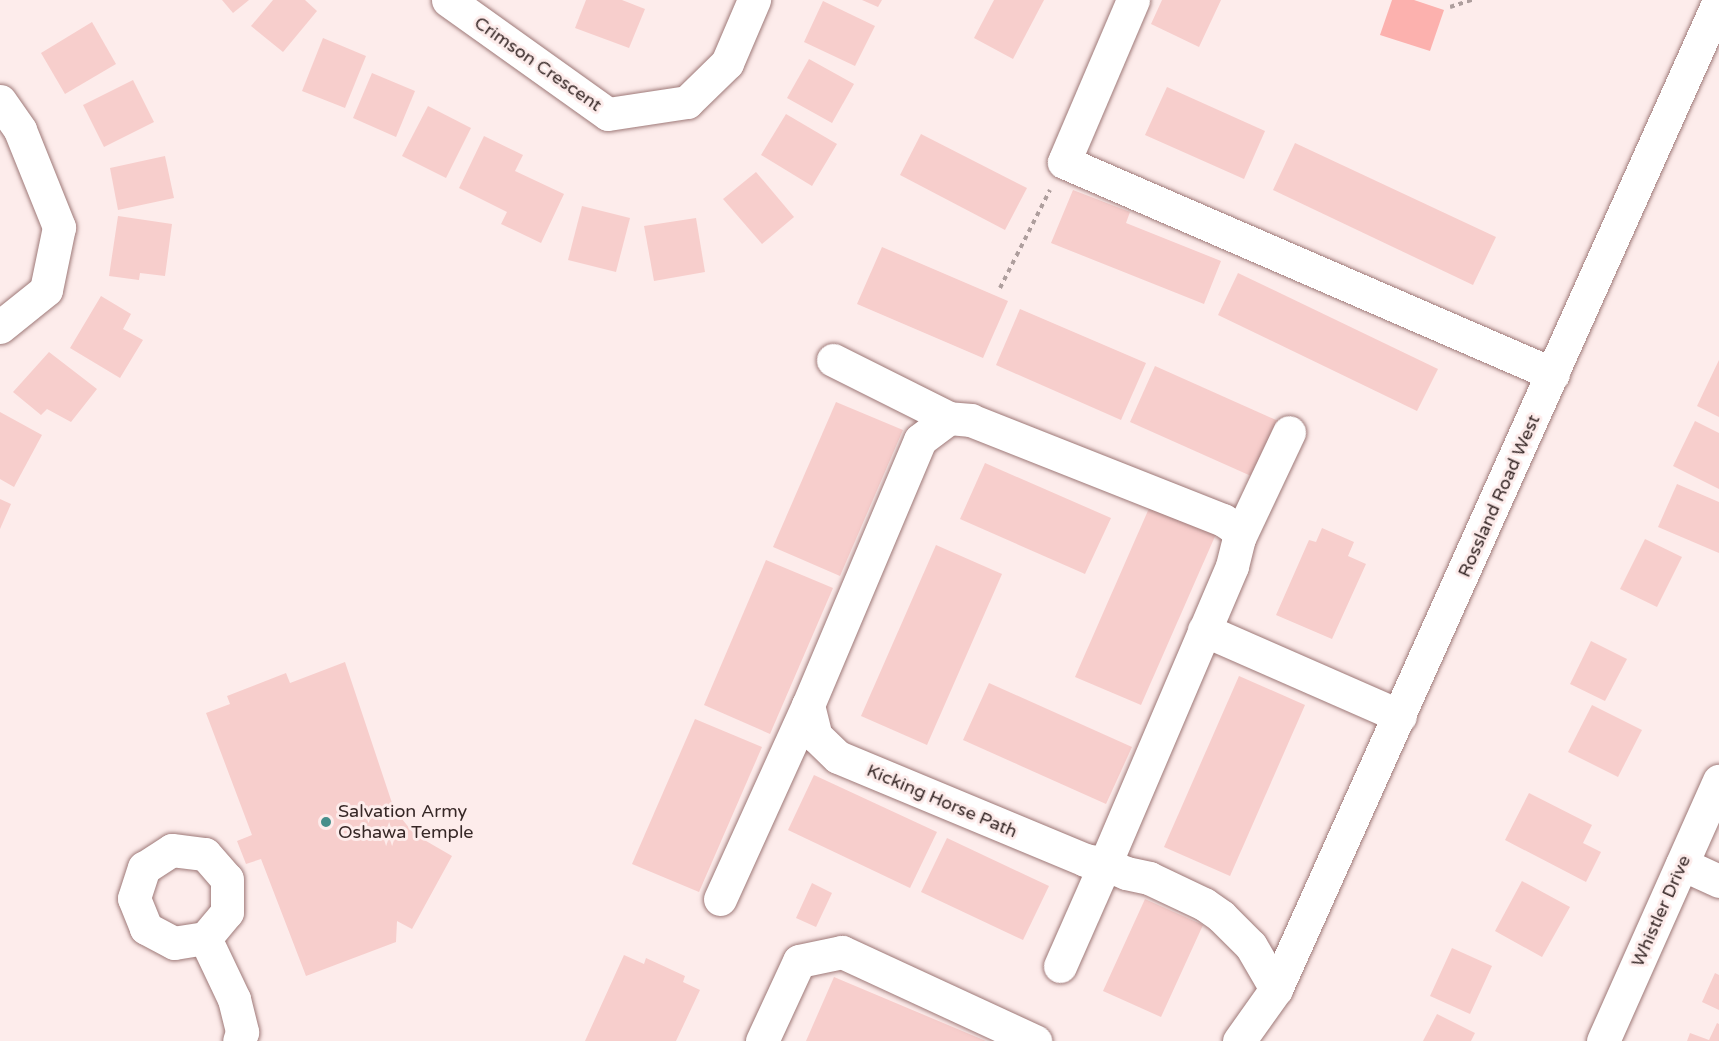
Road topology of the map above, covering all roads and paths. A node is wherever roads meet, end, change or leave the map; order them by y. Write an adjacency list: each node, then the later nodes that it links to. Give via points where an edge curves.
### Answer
1 (448, 0): 2 (street, Crimson Crescent, via 608,114 687,102 727,63)
2 (754, 0)
3 (1133, 0): 8 (street)
4 (1472, 0): 6 (path)
5 (1719, 1): 12 (street, Rossland Road West)
6 (1449, 7)
7 (0, 101): 10 (street, via 20,130 59,227 46,290)
8 (1064, 162): 9 (path); 12 (street)
9 (1000, 288)
10 (0, 327)
11 (833, 360): 13 (street)
12 (1554, 374): 18 (street, Rossland Road West)
13 (949, 418): 15 (street, via 971,420 1223,520 1235,528); 17 (street, via 920,440)
14 (1289, 432): 15 (street)
15 (1239, 538): 16 (street, via 1232,566)
16 (1204, 630): 18 (street); 20 (street)
17 (808, 705): 20 (street, Kicking Horse Path, via 816,736 838,757 1085,860); 23 (street)
18 (1400, 716): 26 (street, Rossland Road West)
19 (1719, 781): 21 (street, Whistler Drive)
20 (1105, 864): 25 (street); 26 (street, Kicking Horse Path, via 1149,879 1221,916 1251,946)
21 (1682, 864): 22 (street); 32 (street, Whistler Drive)
22 (1719, 881)
23 (720, 899)
24 (206, 938): 27 (street, via 234,999 242,1032)
25 (1060, 966)
26 (1276, 989): 30 (street, Rossland Road West); 31 (street, Rossland Road West)
27 (240, 1041)
28 (762, 1041): 29 (street, via 799,961 842,952)
29 (1035, 1041)
30 (1239, 1041)
31 (1265, 1041)
32 (1604, 1041)

